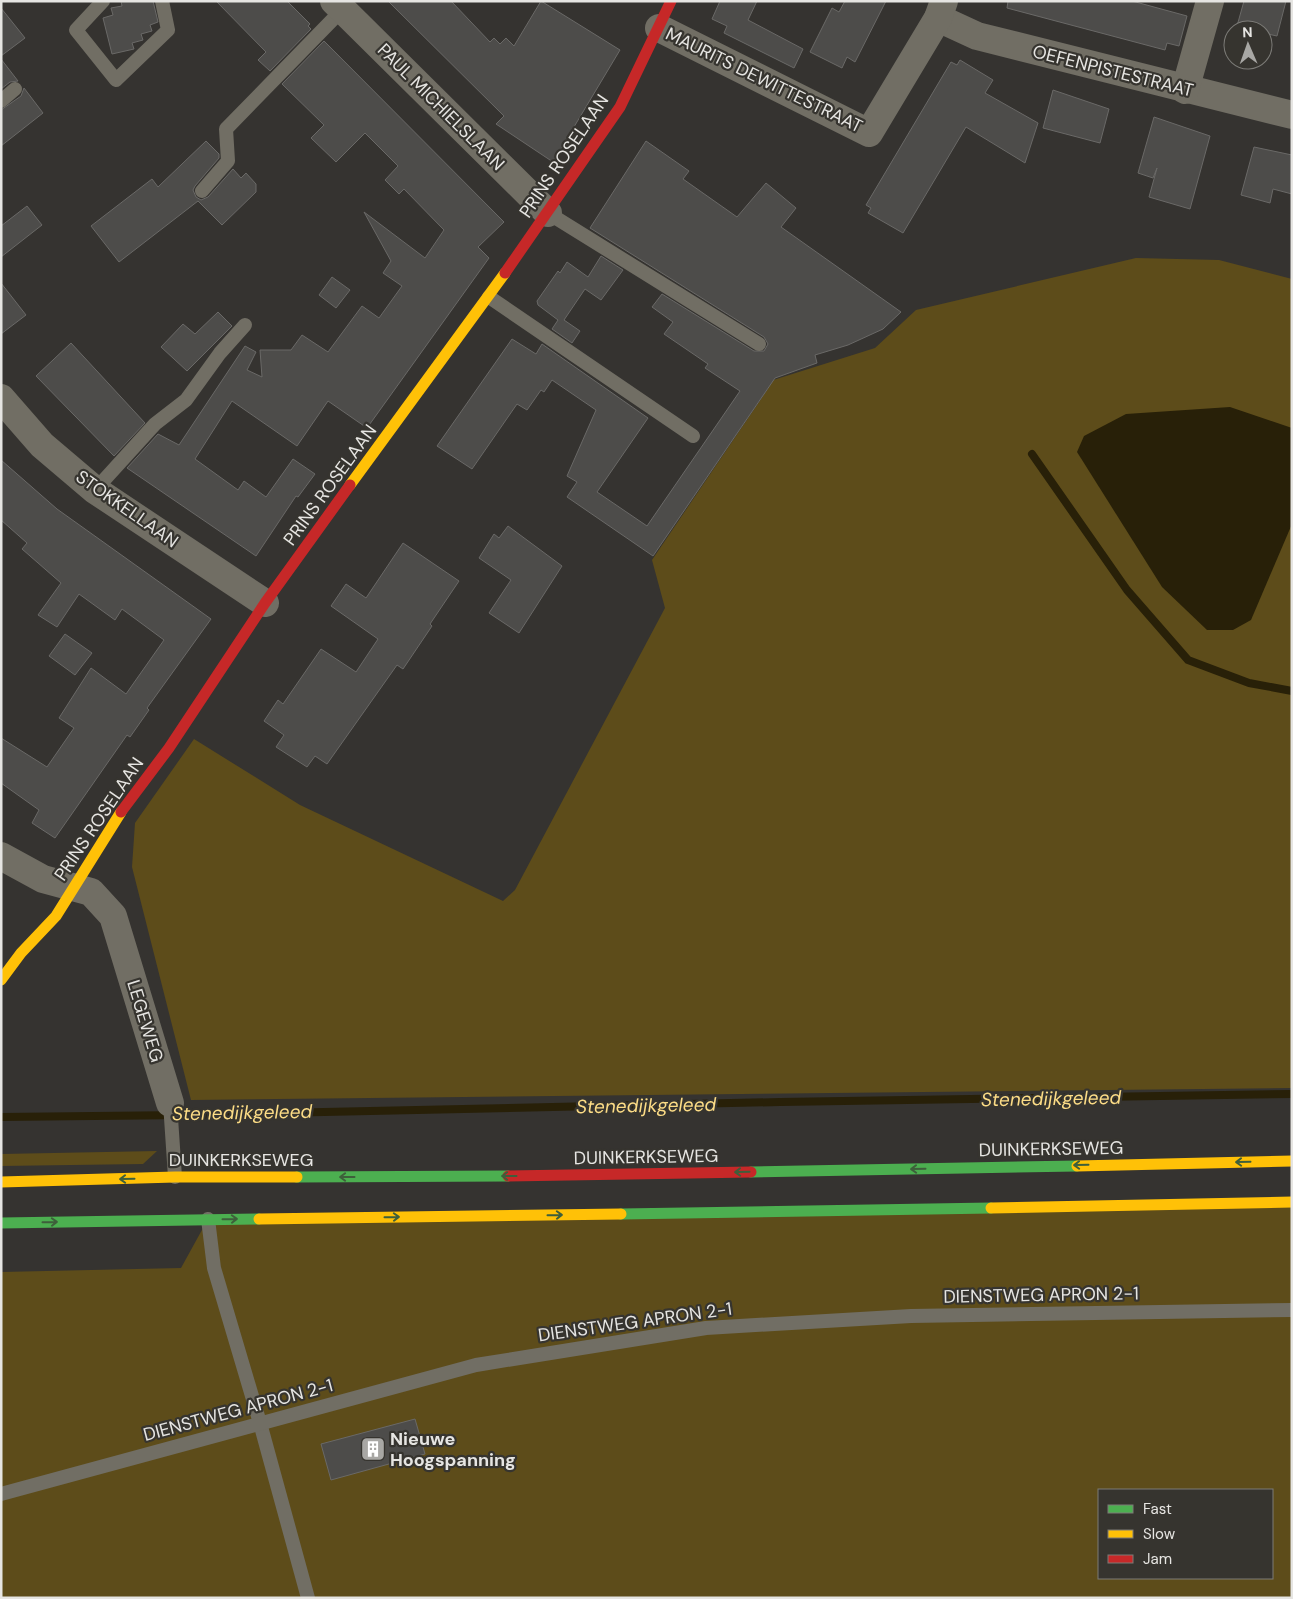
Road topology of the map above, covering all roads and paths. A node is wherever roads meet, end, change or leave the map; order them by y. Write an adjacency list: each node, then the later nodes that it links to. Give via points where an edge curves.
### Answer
1 (103, 1): 2 (lane, via 76,30 116,80 168,30)
2 (162, 1)
3 (670, 1): 7 (main road, PRINS ROSELAAN)
4 (1210, 1): 9 (street)
5 (338, 5): 12 (lane, via 226,129 228,161); 13 (street, PAUL MICHIELSLAAN)
6 (941, 10): 7 (street, MAURITS DEWITTESTRAAT, via 869,133); 9 (street, OEFENPISTESTRAAT, via 978,36)
7 (659, 28): 13 (main road, PRINS ROSELAAN, via 620,107)
8 (16, 89): 10 (lane)
9 (1185, 90): 11 (street, OEFENPISTESTRAAT)
10 (1, 101)
11 (1292, 116)
12 (202, 192)
13 (548, 213): 14 (main road, PRINS ROSELAAN); 16 (lane)
14 (489, 297): 18 (lane); 20 (main road, PRINS ROSELAAN)
15 (245, 325): 19 (lane, via 186,400 155,424)
16 (758, 344)
17 (1, 398): 19 (street, STOKKELLAAN, via 42,445)
18 (693, 436)
19 (95, 490): 20 (street, STOKKELLAAN)
20 (266, 603): 22 (main road, PRINS ROSELAAN, via 169,748 112,824)
21 (1, 856): 22 (street, LEGEWEG, via 43,879)
22 (73, 887): 23 (main road, PRINS ROSELAAN, via 56,916); 24 (street, LEGEWEG, via 91,892 113,916)
23 (1, 980)
24 (170, 1103): 26 (lane, LEGEWEG)
25 (1292, 1161): 26 (main road, DUINKERKSEWEG, one-way to 26, via 585,1176)
26 (175, 1177): 27 (main road, DUINKERKSEWEG, one-way to 27); 28 (main road)
27 (1, 1182)
28 (186, 1191)
29 (1292, 1202): 31 (main road, one-way to 29)
30 (197, 1205): 31 (main road)
31 (208, 1219): 32 (main road, one-way to 31); 34 (lane, via 214,1268)
32 (1, 1223)
33 (1292, 1310): 34 (lane, DIENSTWEG APRON 2-1, via 912,1316 706,1328 476,1365)
34 (260, 1423): 35 (lane, DIENSTWEG APRON 2-1); 36 (lane)
35 (1, 1494)
36 (308, 1598)

